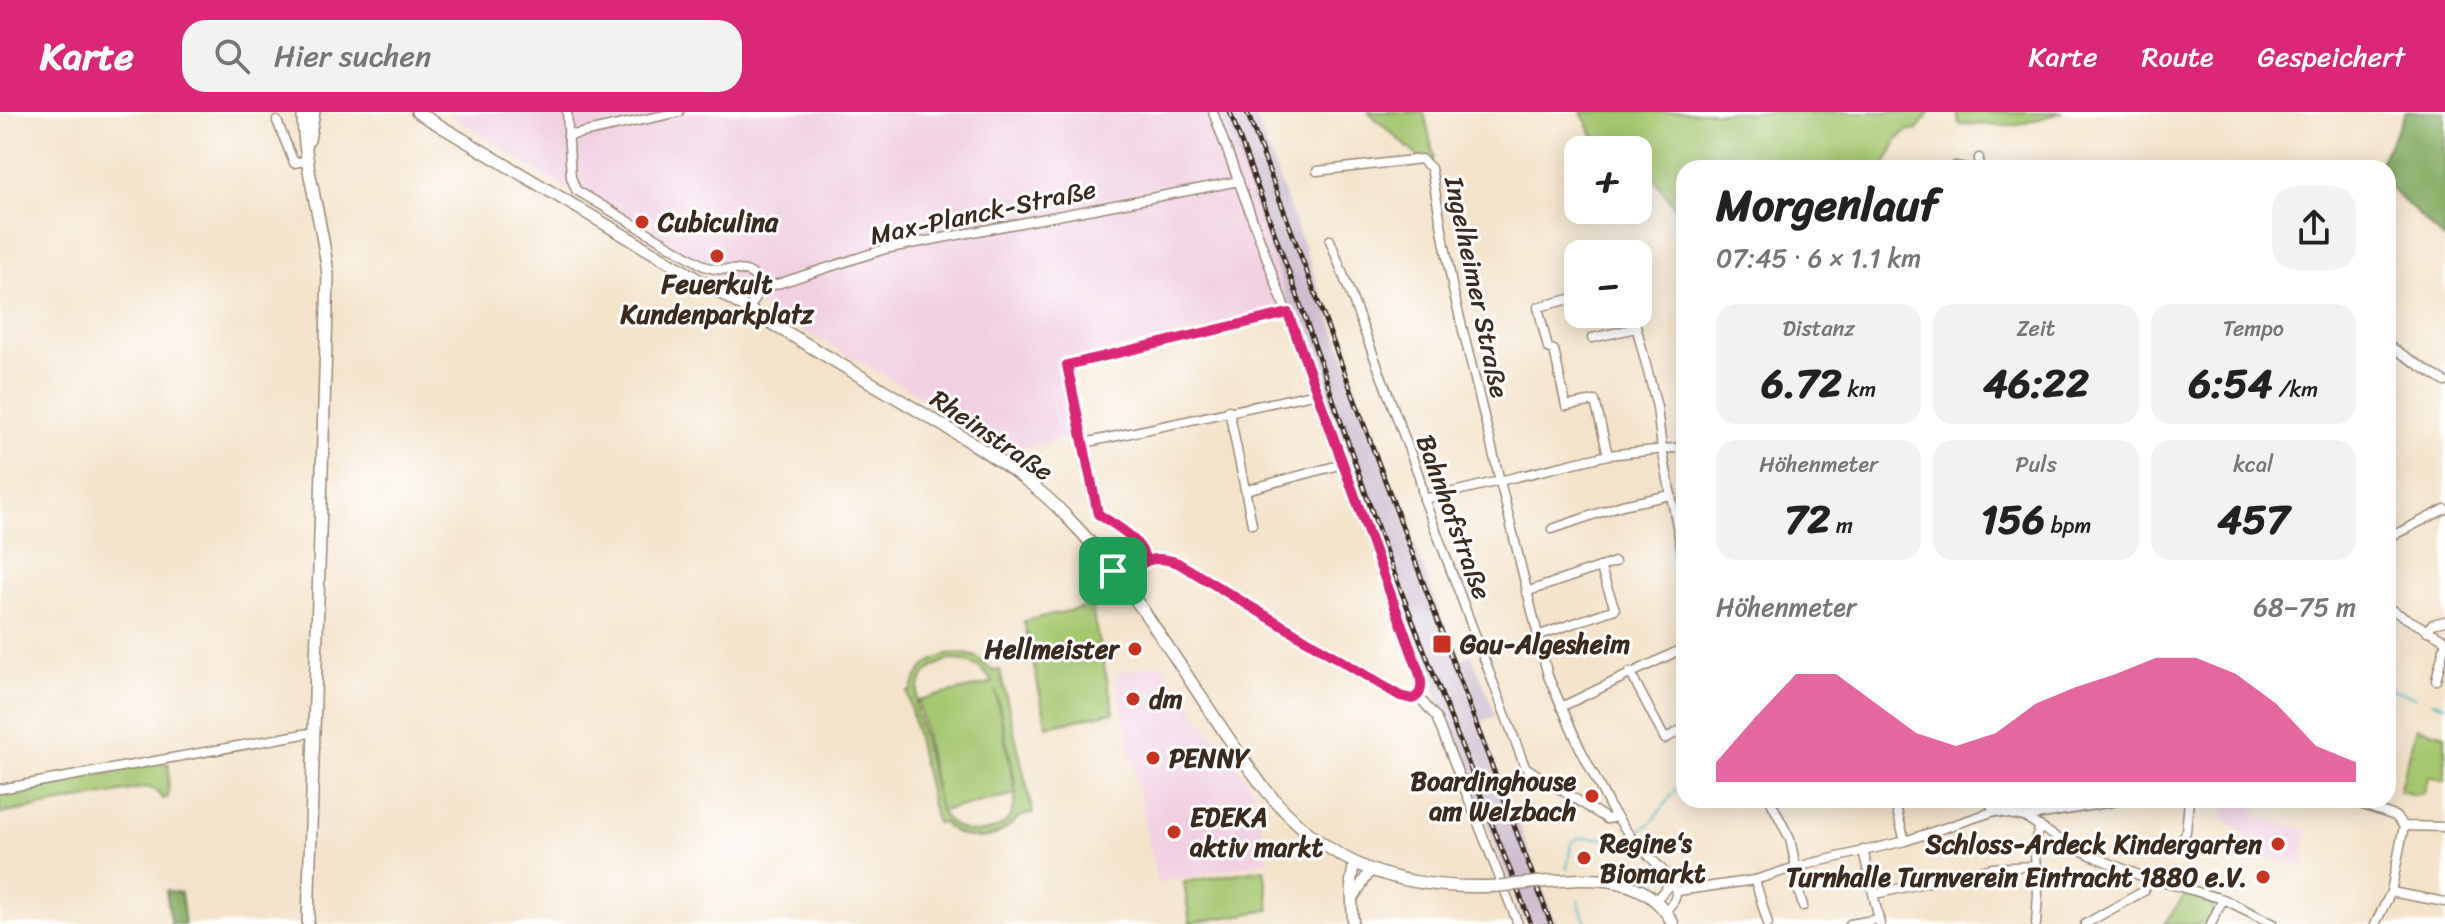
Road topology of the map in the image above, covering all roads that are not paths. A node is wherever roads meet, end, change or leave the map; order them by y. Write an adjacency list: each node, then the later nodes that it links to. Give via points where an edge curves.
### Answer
1 (303, 112): 9 (main road)
2 (314, 112): 9 (main road)
3 (417, 112): 15 (main road, Rheinstraße)
4 (567, 112): 8 (street)
5 (679, 112): 8 (street)
6 (1213, 112): 11 (street)
7 (277, 121): 9 (street, via 294,163)
8 (568, 136): 13 (street, via 571,177 580,193 709,269 749,271)
9 (309, 160): 52 (main road, via 328,276)
10 (1317, 171): 28 (street, Ingelheimer Straße, via 1421,159 1431,168 1453,290)
11 (1239, 181): 13 (street, Max-Planck-Straße, via 885,249); 16 (street)
12 (1330, 240): 31 (street, Bahnhofstraße)
13 (762, 290): 15 (street)
14 (1564, 300): 26 (street, via 1538,307 1548,348 1554,350 1566,406 1595,401)
15 (749, 309): 40 (main road, Rheinstraße, via 1009,468 1066,516)
16 (1288, 313): 21 (street); 23 (street, via 1067,365)
17 (1636, 328): 18 (street); 25 (street)
18 (1592, 338)
19 (2396, 350): 20 (street)
20 (2445, 382)
21 (1317, 393): 22 (street); 27 (street)
22 (1229, 410): 23 (street); 29 (street)
23 (1084, 443): 37 (street, via 1098,514 1134,537)
24 (1676, 448): 25 (street)
25 (1662, 449): 26 (street); 30 (street)
26 (1608, 455): 28 (street)
27 (1343, 464): 29 (street); 50 (street, via 1420,675)
28 (1501, 482): 31 (street); 41 (street, Ingelheimer Straße)
29 (1246, 490): 34 (street)
30 (1671, 495): 33 (street); 35 (street)
31 (1424, 499): 63 (street, Bahnhofstraße, via 1525,767 1607,819)
32 (2445, 509): 36 (street)
33 (1676, 510)
34 (1252, 524)
35 (1552, 529)
36 (2396, 534)
37 (1146, 560): 40 (street, via 1130,561); 50 (street, via 1178,563 1400,696)
38 (1615, 562): 39 (street)
39 (1600, 567): 41 (street); 45 (street, via 1615,609)
40 (1117, 576): 71 (main road, Rheinstraße, via 1274,801 1307,833)
41 (1526, 592): 45 (street, Ingelheimer Straße)
42 (2396, 613): 44 (street)
43 (2445, 621): 44 (street)
44 (2427, 631): 46 (street)
45 (1537, 636): 51 (street, Ingelheimer Straße)
46 (2445, 642): 49 (street)
47 (1676, 652): 48 (street)
48 (1630, 672): 51 (street); 53 (street, via 1665,739)
49 (2436, 680)
50 (1418, 696): 90 (street, via 1436,717)
51 (1561, 707): 63 (street, Ingelheimer Straße)
52 (315, 732): 54 (street); 88 (main road)
53 (1676, 733)
54 (0, 789)
55 (1774, 808): 73 (street, via 1790,839)
56 (1896, 808): 68 (street)
57 (1993, 808): 62 (street)
58 (1999, 808): 62 (street)
59 (2077, 808): 64 (street)
60 (2188, 808): 69 (street)
61 (2372, 808): 66 (street, via 2395,816)
62 (1995, 811): 64 (street); 68 (street)
63 (1617, 817): 75 (street, Bahnhofstraße)
64 (2025, 817): 65 (street)
65 (2040, 826): 72 (street); 76 (street, via 2065,843)
66 (2404, 826): 67 (street); 79 (street)
67 (2445, 827)
68 (1905, 841): 70 (street)
69 (2180, 842)
70 (1863, 850): 73 (street); 80 (street)
71 (1354, 864): 74 (main road, Rheinstraße); 81 (street)
72 (2035, 866): 80 (street, via 1992,868); 94 (street)
73 (1794, 868): 77 (street); 85 (street)
74 (1370, 871): 81 (street); 83 (main road, Rheinstraße, bridge, via 1421,884 1607,880)
75 (1670, 876): 78 (street, Bahnhofstraße); 83 (street, via 1670,884)
76 (2150, 878): 82 (street); 95 (street, via 2144,891)
77 (1755, 880): 78 (street); 92 (street)
78 (1678, 891): 86 (street)
79 (2391, 892): 84 (street); 98 (street)
80 (1875, 894): 87 (street)
81 (1352, 899): 89 (street)
82 (2223, 899): 96 (street); 97 (street)
83 (1656, 900): 86 (main road)
84 (2445, 902)
85 (1803, 906)
86 (1665, 911): 91 (main road)
87 (1880, 921): 93 (street)
88 (308, 924)
89 (1353, 924)
90 (1518, 924)
91 (1673, 924)
92 (1768, 924)
93 (1850, 924)
94 (2036, 924)
95 (2085, 924)
96 (2211, 924)
97 (2274, 924)
98 (2375, 924)

